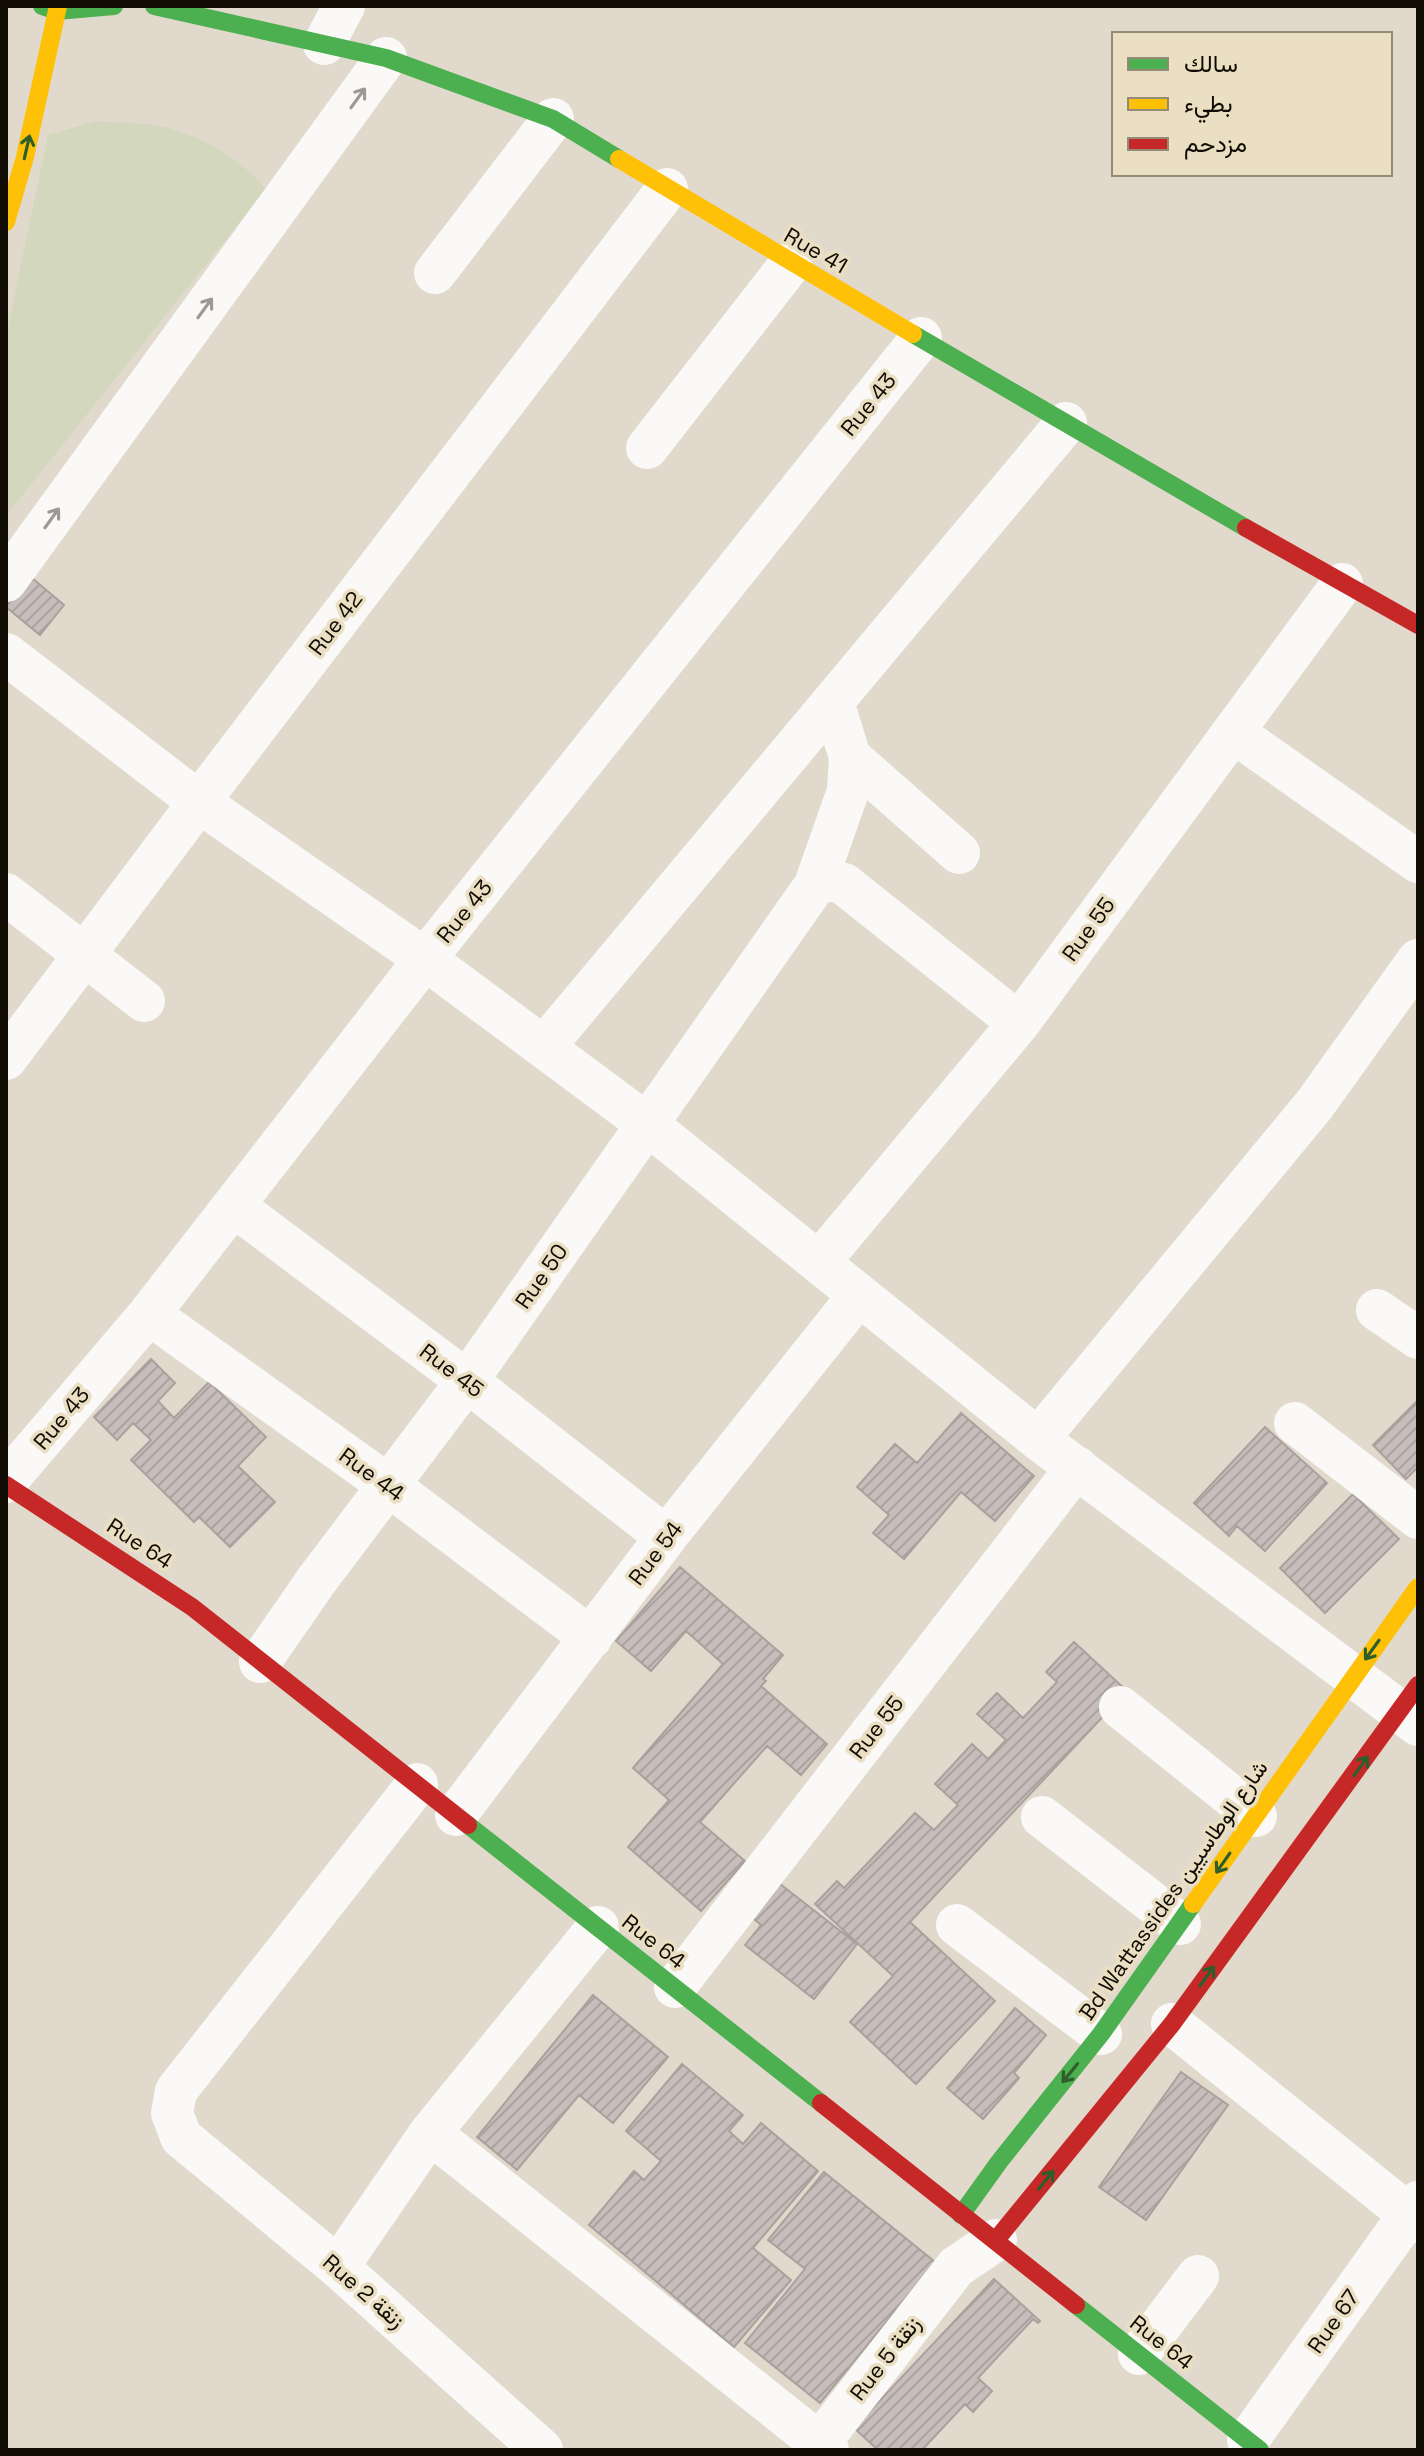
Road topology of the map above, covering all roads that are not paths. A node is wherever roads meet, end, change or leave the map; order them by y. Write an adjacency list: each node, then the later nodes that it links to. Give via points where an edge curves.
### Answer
1 (114, 6): 4 (street)
2 (154, 6): 5 (street, Rue 41)
3 (344, 6): 5 (street)
4 (52, 8): 9 (street, one-way to 4, via 25,157)
5 (324, 44): 6 (street, Rue 41)
6 (386, 58): 7 (street, Rue 41); 15 (street, one-way to 6)
7 (553, 119): 8 (street, Rue 41); 11 (street)
8 (667, 189): 10 (street, Rue 41); 22 (street, Rue 42)
9 (6, 222)
10 (791, 263): 12 (street, Rue 41); 14 (street)
11 (435, 273)
12 (921, 338): 13 (street, Rue 41); 28 (street, Rue 43)
13 (1066, 423): 16 (street, Rue 41); 19 (street)
14 (647, 448)
15 (6, 581)
16 (1342, 584): 17 (street, Rue 41); 20 (street, Rue 55)
17 (1418, 625)
18 (6, 654): 22 (street)
19 (833, 702): 21 (street); 32 (street)
20 (1233, 732): 24 (street); 31 (street, Rue 55)
21 (850, 757): 23 (street); 25 (street, Rue 50, via 848,791)
22 (199, 802): 27 (street, Rue 42); 28 (street)
23 (959, 853)
24 (1418, 862)
25 (815, 885): 31 (street, via 831,880 844,884); 34 (street, Rue 50)
26 (6, 894): 27 (street)
27 (86, 955): 30 (street); 33 (street, Rue 42)
28 (425, 959): 32 (street); 35 (street, Rue 43)
29 (1418, 960): 43 (street, via 1315,1104)
30 (144, 1001)
31 (1019, 1023): 36 (street, Rue 55)
32 (544, 1047): 34 (street)
33 (6, 1059)
34 (647, 1124): 36 (street); 41 (street, Rue 50)
35 (234, 1206): 39 (street, Rue 43); 41 (street, Rue 45)
36 (820, 1261): 37 (street)
37 (859, 1295): 43 (street); 48 (street, Rue 54)
38 (1377, 1310): 40 (street)
39 (149, 1314): 45 (street, Rue 43); 46 (street, Rue 44)
40 (1418, 1338)
41 (467, 1381): 46 (street, Rue 50); 48 (street, Rue 45)
42 (1295, 1423): 47 (street)
43 (1038, 1439): 44 (street)
44 (1077, 1467): 52 (street); 62 (street, Rue 55)
45 (6, 1484): 51 (street, Rue 64, via 192,1607)
46 (388, 1485): 50 (street, Rue 44); 51 (street, Rue 50)
47 (1418, 1518)
48 (666, 1537): 50 (street, Rue 54)
49 (1418, 1587): 52 (street, Bd Wattassides شارع الوطاسيين, one-way to 52)
50 (591, 1638): 56 (street, Rue 54)
51 (260, 1662): 55 (street, Rue 64)
52 (1354, 1676): 54 (street); 57 (street, Bd Wattassides شارع الوطاسيين)
53 (1120, 1707): 57 (street)
54 (1412, 1707): 63 (street, one-way to 54)
55 (417, 1784): 56 (street, Rue 64); 69 (street, Rue 2 زنقة, via 176,2091 172,2113 181,2137)
56 (456, 1815): 61 (street, Rue 64)
57 (1256, 1816): 59 (street, Bd Wattassides شارع الوطاسيين, one-way to 59)
58 (1042, 1817): 59 (street)
59 (1180, 1924): 64 (street, Bd Wattassides شارع الوطاسيين)
60 (957, 1925): 64 (street)
61 (598, 1927): 62 (street, Rue 64); 65 (street)
62 (675, 1987): 67 (street, Rue 64)
63 (1172, 2024): 66 (street); 68 (street, one-way to 63)
64 (1101, 2034): 67 (street, Bd Wattassides شارع الوطاسيين, one-way to 67)
65 (430, 2133): 69 (street); 74 (street)
66 (1415, 2212): 73 (street, Rue 67)
67 (961, 2215): 68 (street, Rue 64); 70 (street)
68 (996, 2240): 70 (street, Rue 5 زنقة); 72 (street, Rue 64)
69 (338, 2267): 75 (street, Rue 2 زنقة)
70 (956, 2267): 74 (street, Rue 5 زنقة)
71 (1198, 2276): 72 (street)
72 (1139, 2354): 73 (street, Rue 64)
73 (1254, 2445)
74 (820, 2448)
75 (542, 2450)

